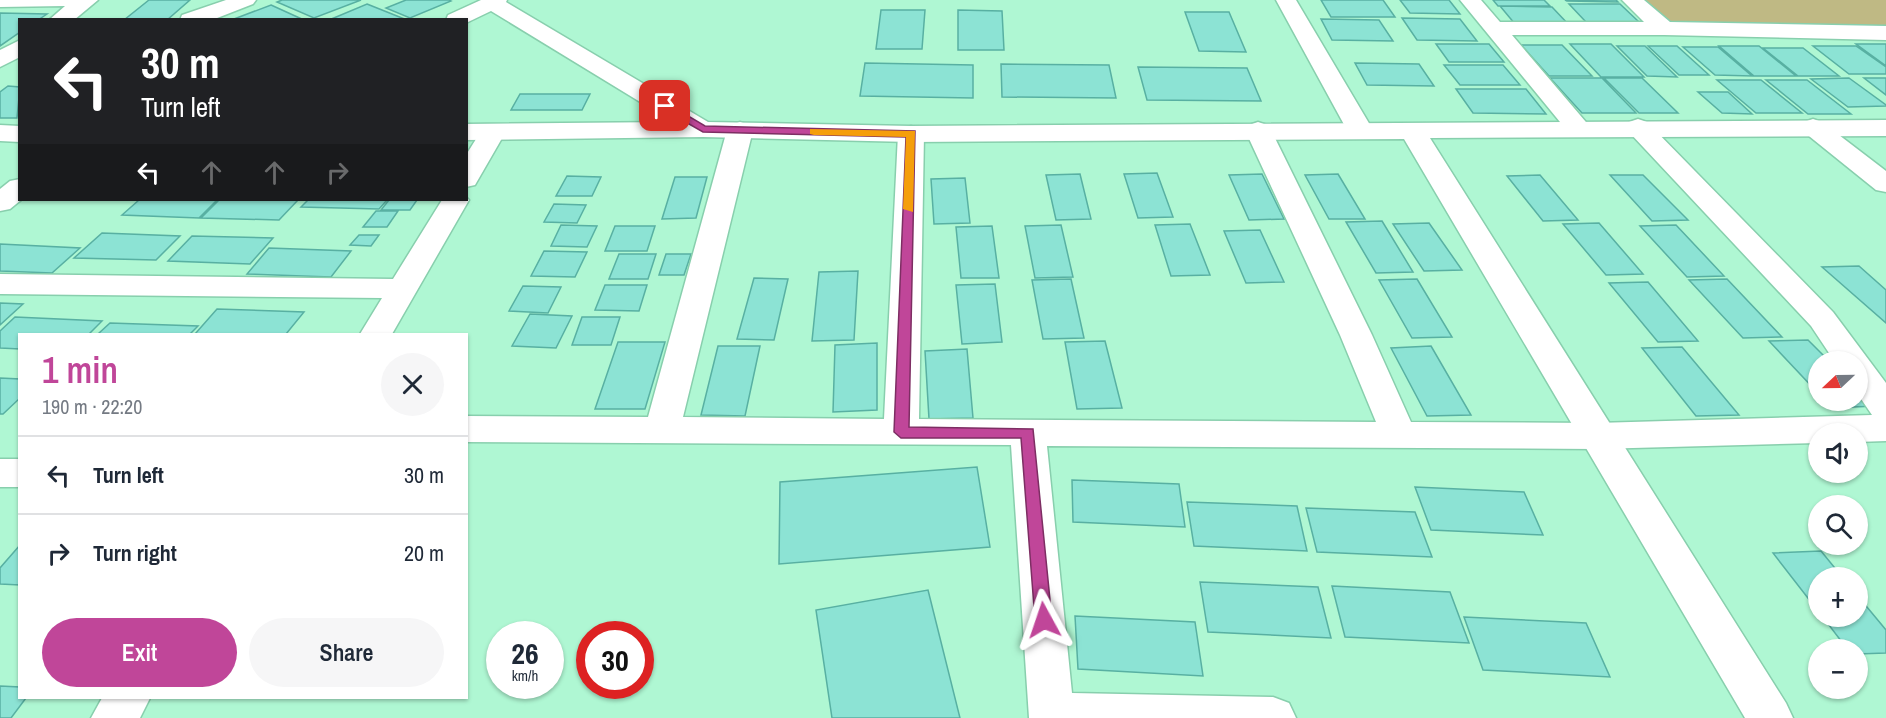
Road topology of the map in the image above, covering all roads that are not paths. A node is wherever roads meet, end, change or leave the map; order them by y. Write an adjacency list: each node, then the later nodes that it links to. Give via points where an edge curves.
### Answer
1 (88, 0): 6 (street); 8 (street)
2 (246, 0): 9 (street)
3 (1286, 0): 23 (street)
4 (1470, 0): 12 (street)
5 (1632, 0): 11 (street)
6 (0, 1)
7 (495, 2): 10 (street); 20 (street)
8 (62, 18)
9 (196, 18)
10 (460, 18)
11 (1664, 28): 12 (street); 13 (street)
12 (1496, 29): 18 (street)
13 (1886, 33)
14 (18, 48): 15 (street)
15 (0, 60)
16 (1638, 127): 17 (street); 18 (street); 38 (street, via 1822,320)
17 (1813, 127): 19 (street); 31 (street)
18 (1578, 128): 24 (street)
19 (1886, 128)
20 (703, 129): 21 (street); 27 (street)
21 (740, 130): 29 (street); 43 (street)
22 (1258, 130): 23 (street); 29 (street); 46 (street)
23 (1360, 130): 24 (street)
24 (1412, 130): 47 (street)
25 (468, 132): 27 (street)
26 (0, 133): 28 (street)
27 (492, 133): 30 (street)
28 (18, 134)
29 (911, 134): 44 (street)
30 (468, 175)
31 (1886, 184)
32 (18, 189): 34 (street)
33 (454, 201): 36 (street)
34 (0, 203)
35 (0, 284): 36 (street)
36 (404, 289): 37 (street)
37 (377, 333)
38 (1844, 351)
39 (1868, 384): 40 (street)
40 (1886, 409)
41 (1886, 428): 47 (street)
42 (468, 429): 43 (street)
43 (663, 432): 44 (street)
44 (901, 432): 45 (street)
45 (1028, 433): 46 (street); 51 (street)
46 (1399, 435): 47 (street)
47 (1596, 436): 54 (street)
48 (0, 472): 49 (street)
49 (18, 474)
50 (127, 699): 52 (street)
51 (1052, 716): 53 (street)
52 (114, 718)
53 (1273, 718)
54 (1770, 718)

